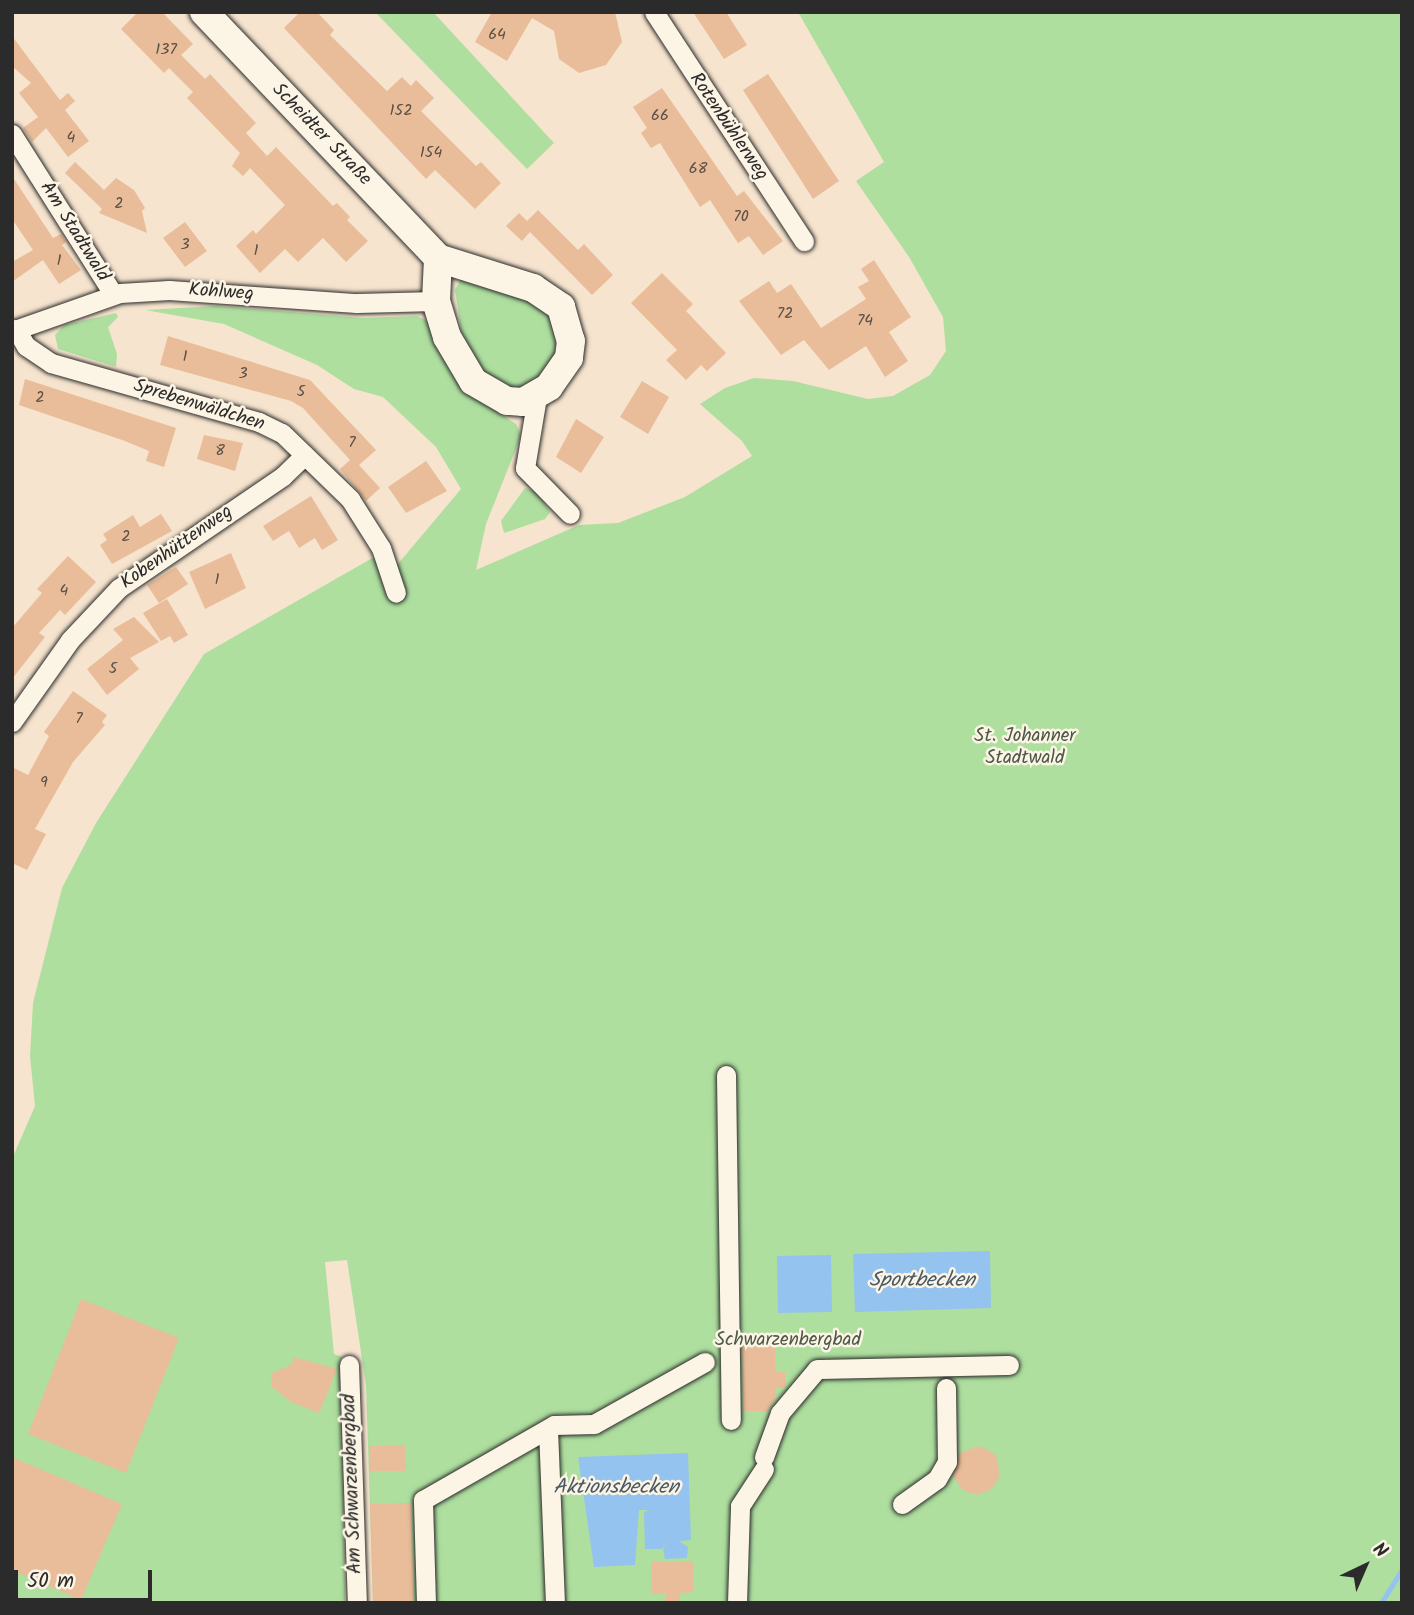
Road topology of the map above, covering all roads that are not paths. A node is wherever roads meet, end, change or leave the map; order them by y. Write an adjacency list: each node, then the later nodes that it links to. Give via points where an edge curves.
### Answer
1 (204, 12): 5 (street, Scheidter Straße)
2 (654, 12): 4 (street, Rotenbühlerweg)
3 (12, 134): 6 (street, Am Stadtwald)
4 (804, 241)
5 (438, 258): 7 (street); 9 (street, Scheidter Straße, via 533,288 561,307 571,341 569,358 561,375)
6 (113, 294): 7 (street, Kohlweg, via 169,290 357,303); 8 (street, Kohlweg)
7 (436, 301): 9 (street, via 447,337 473,381 507,401)
8 (14, 330): 10 (street, Sprebenwäldchen, via 26,346 51,363 259,422 282,433)
9 (537, 397): 11 (street, via 526,468)
10 (306, 455): 12 (street, Sprebenwäldchen, via 367,523 385,557); 13 (street, Kobenhüttenweg, via 283,476 119,588 70,639)
11 (570, 514)
12 (396, 593)
13 (12, 722)
14 (726, 1075): 19 (street)
15 (705, 1362): 20 (street, via 594,1424)
16 (349, 1365): 22 (street, Am Schwarzenbergbad)
17 (1009, 1365): 25 (street, via 817,1369 780,1413 764,1463 739,1514)
18 (946, 1388): 21 (street, via 947,1462 937,1479)
19 (731, 1420)
20 (548, 1429): 23 (street, via 423,1500); 24 (street)
21 (902, 1504)
22 (357, 1603)
23 (426, 1603)
24 (555, 1603)
25 (737, 1603)

